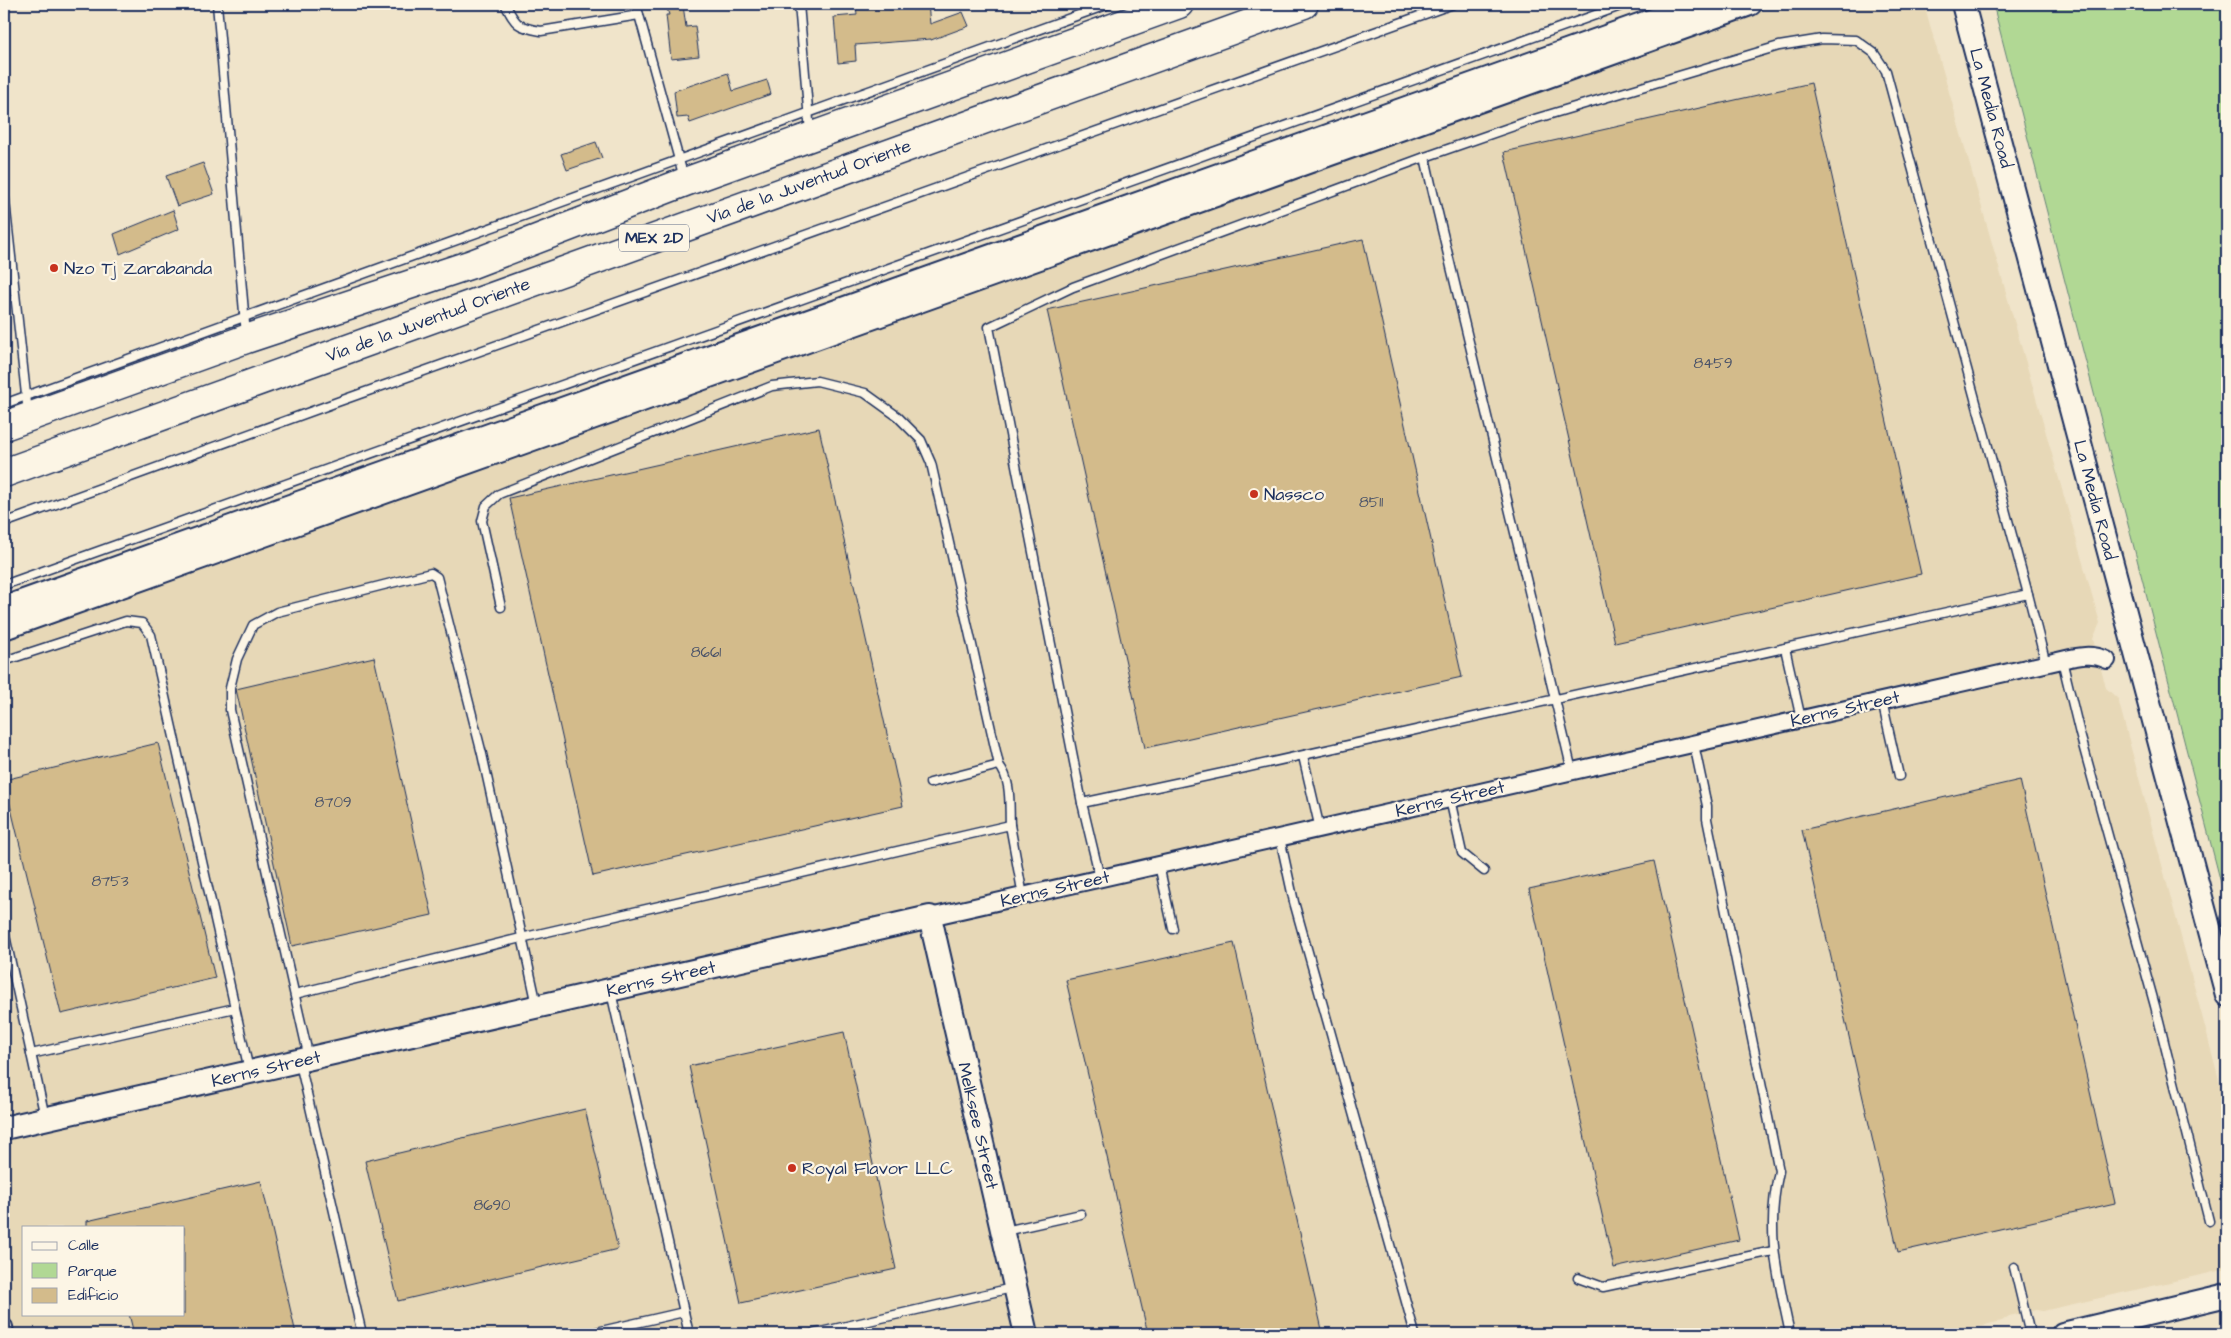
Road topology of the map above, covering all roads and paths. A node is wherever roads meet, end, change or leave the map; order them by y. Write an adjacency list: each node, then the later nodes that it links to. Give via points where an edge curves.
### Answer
1 (217, 4): 21 (lane)
2 (505, 4): 13 (lane, via 514,22 526,29 541,31)
3 (636, 4): 13 (lane)
4 (799, 4): 14 (lane)
5 (1109, 4): 14 (lane)
6 (1179, 4): 14 (highway, MEX 2D)
7 (1304, 4): 19 (highway, Vía de la Juventud Oriente / MEX 2D)
8 (1453, 4): 26 (lane)
9 (1626, 4): 27 (lane)
10 (1698, 4): 30 (main road)
11 (1750, 4): 31 (main road)
12 (1962, 4): 61 (main road, La Media Road)
13 (639, 15): 16 (lane)
14 (809, 125): 16 (highway, MEX 2D)
15 (1425, 157): 28 (lane, via 1531,120 1779,46 1822,39 1856,40 1874,53 1886,72); 37 (lane); 47 (lane, via 1073,287 989,327)
16 (681, 171): 18 (highway, MEX 2D); 21 (lane)
17 (4, 192): 24 (lane)
18 (472, 264): 19 (highway, via 412,293 406,298 406,308 415,316 470,298); 20 (highway, MEX 2D)
19 (486, 299): 22 (highway, Vía de la Juventud Oriente / MEX 2D)
20 (312, 317): 21 (highway, MEX 2D); 22 (highway, via 375,310 384,318 385,323 380,330)
21 (245, 328): 24 (highway, MEX 2D)
22 (328, 357): 25 (highway, Vía de la Juventud Oriente / MEX 2D)
23 (4, 404): 24 (lane)
24 (20, 413)
25 (4, 473)
26 (4, 523)
27 (4, 585)
28 (2028, 594): 32 (lane); 36 (lane)
29 (501, 607): 42 (lane, via 482,521 486,506 499,494 772,386 816,381 865,393 898,416 921,440 931,462)
30 (4, 608)
31 (4, 628)
32 (1785, 648): 37 (lane); 39 (lane)
33 (2062, 660): 34 (street, Kerns Street, via 2099,656); 36 (street, Kerns Street); 70 (lane)
34 (2107, 660)
35 (4, 661): 63 (lane, via 126,621 142,623 152,635)
36 (2046, 664): 38 (street, Kerns Street)
37 (1555, 700): 41 (lane); 43 (lane)
38 (1882, 701): 39 (street, Kerns Street); 44 (lane)
39 (1801, 719): 40 (street, Kerns Street)
40 (1694, 744): 43 (street, Kerns Street); 72 (lane, via 1779,1171 1772,1219)
41 (1304, 756): 47 (lane); 49 (lane)
42 (998, 765): 45 (lane); 48 (lane, via 1004,771)
43 (1572, 771): 46 (street, Kerns Street)
44 (1899, 776)
45 (930, 783)
46 (1450, 799): 49 (street, Kerns Street); 52 (lane, via 1462,853)
47 (1082, 803): 53 (lane)
48 (1010, 824): 54 (lane); 58 (lane)
49 (1320, 829): 50 (street, Kerns Street)
50 (1280, 838): 51 (street, Kerns Street); 85 (lane, via 1297,912)
51 (1159, 865): 53 (street, Kerns Street); 56 (lane)
52 (1484, 871)
53 (1100, 878): 54 (street, Kerns Street)
54 (1023, 896): 55 (street, Kerns Street)
55 (930, 917): 59 (main road, Kerns Street); 71 (main road, Melksee Street)
56 (1173, 930)
57 (4, 932): 64 (lane)
58 (521, 938): 60 (lane); 60 (lane, via 484,764 437,577 431,573 277,612 253,626 236,659 230,688 230,710); 62 (lane)
59 (610, 990): 62 (main road, Kerns Street); 77 (lane)
60 (295, 994): 65 (lane)
61 (2227, 995)
62 (537, 1007): 65 (main road, Kerns Street)
63 (235, 1008): 64 (lane); 66 (lane)
64 (31, 1054): 67 (lane)
65 (305, 1060): 66 (main road, Kerns Street); 80 (lane)
66 (250, 1072): 67 (main road, Kerns Street)
67 (46, 1119): 68 (main road, Kerns Street)
68 (4, 1128)
69 (1081, 1214): 71 (lane)
70 (2209, 1221)
71 (1002, 1232): 75 (main road, Melksee Street)
72 (1773, 1251): 74 (lane, via 1603,1286); 86 (lane)
73 (2014, 1267): 87 (lane)
74 (1578, 1278)
75 (1015, 1288): 83 (lane); 84 (main road, Melksee Street)
76 (2227, 1295): 88 (main road)
77 (684, 1312): 81 (lane); 82 (lane)
78 (4, 1327): 79 (street)
79 (5, 1334)
80 (362, 1334)
81 (588, 1334)
82 (689, 1334)
83 (812, 1334)
84 (1026, 1334)
85 (1415, 1334)
86 (1790, 1334)
87 (2030, 1334)
88 (2063, 1334)

